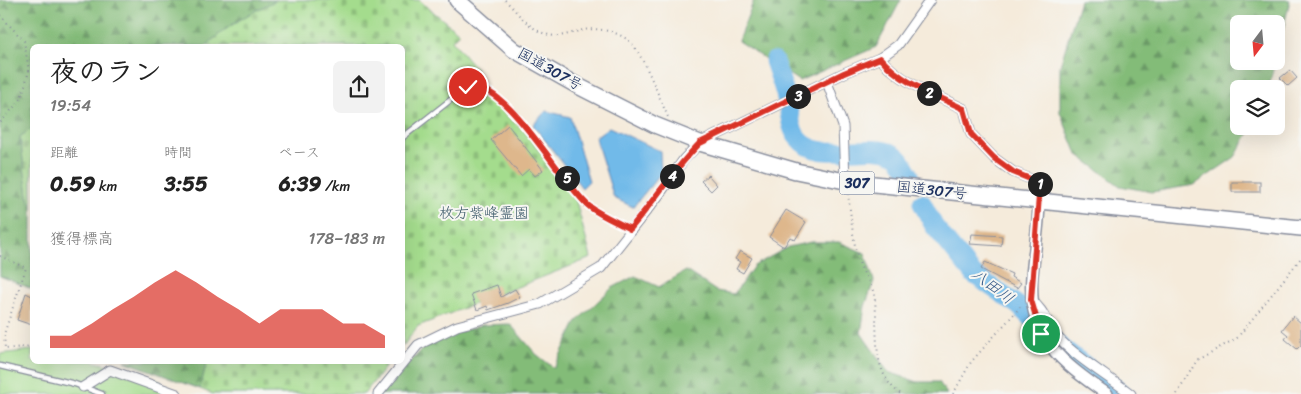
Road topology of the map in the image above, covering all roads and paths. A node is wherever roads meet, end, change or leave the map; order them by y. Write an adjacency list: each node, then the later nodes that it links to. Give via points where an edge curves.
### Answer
1 (457, 0): 8 (highway, 国道307号 / 307, via 514,50 576,85)
2 (505, 0): 8 (path, via 532,27 545,34 559,37 584,30 600,30 620,35 632,44)
3 (930, 0): 5 (street, via 898,45)
4 (0, 15): 7 (path, via 24,41 29,71 21,99)
5 (880, 58): 6 (street); 12 (street, via 908,82 964,109 971,134 994,158 1013,172 1040,183)
6 (827, 82): 10 (street); 11 (street, via 843,126)
7 (0, 123)
8 (676, 133): 10 (highway, 国道307号 / 307)
9 (405, 136): 14 (lane, via 468,87 477,85 524,123 589,206)
10 (700, 143): 11 (highway, 国道307号 / 307); 14 (street)
11 (846, 182): 12 (highway, 国道307号 / 307); 26 (path, via 859,263 873,292 878,360 884,374)
12 (1039, 200): 13 (highway, 国道307号 / 307); 17 (street)
13 (1301, 228)
14 (630, 229): 19 (street, via 601,268 558,295 540,304 457,326 418,345)
15 (0, 256): 18 (path, via 26,268 4,334 5,349)
16 (1301, 258): 30 (path, via 1237,338 1197,360)
17 (1031, 300): 27 (path, via 1023,304 971,362); 28 (street, via 1041,334 1051,349); 29 (street, via 1041,308 1059,339)
18 (30, 346)
19 (405, 361)
20 (402, 364): 25 (street)
21 (0, 366): 22 (lane)
22 (83, 387): 23 (lane); 24 (street, via 110,370)
23 (102, 394)
24 (177, 394)
25 (378, 394)
26 (901, 394)
27 (954, 394)
28 (1107, 394)
29 (1131, 394)
30 (1177, 394)

